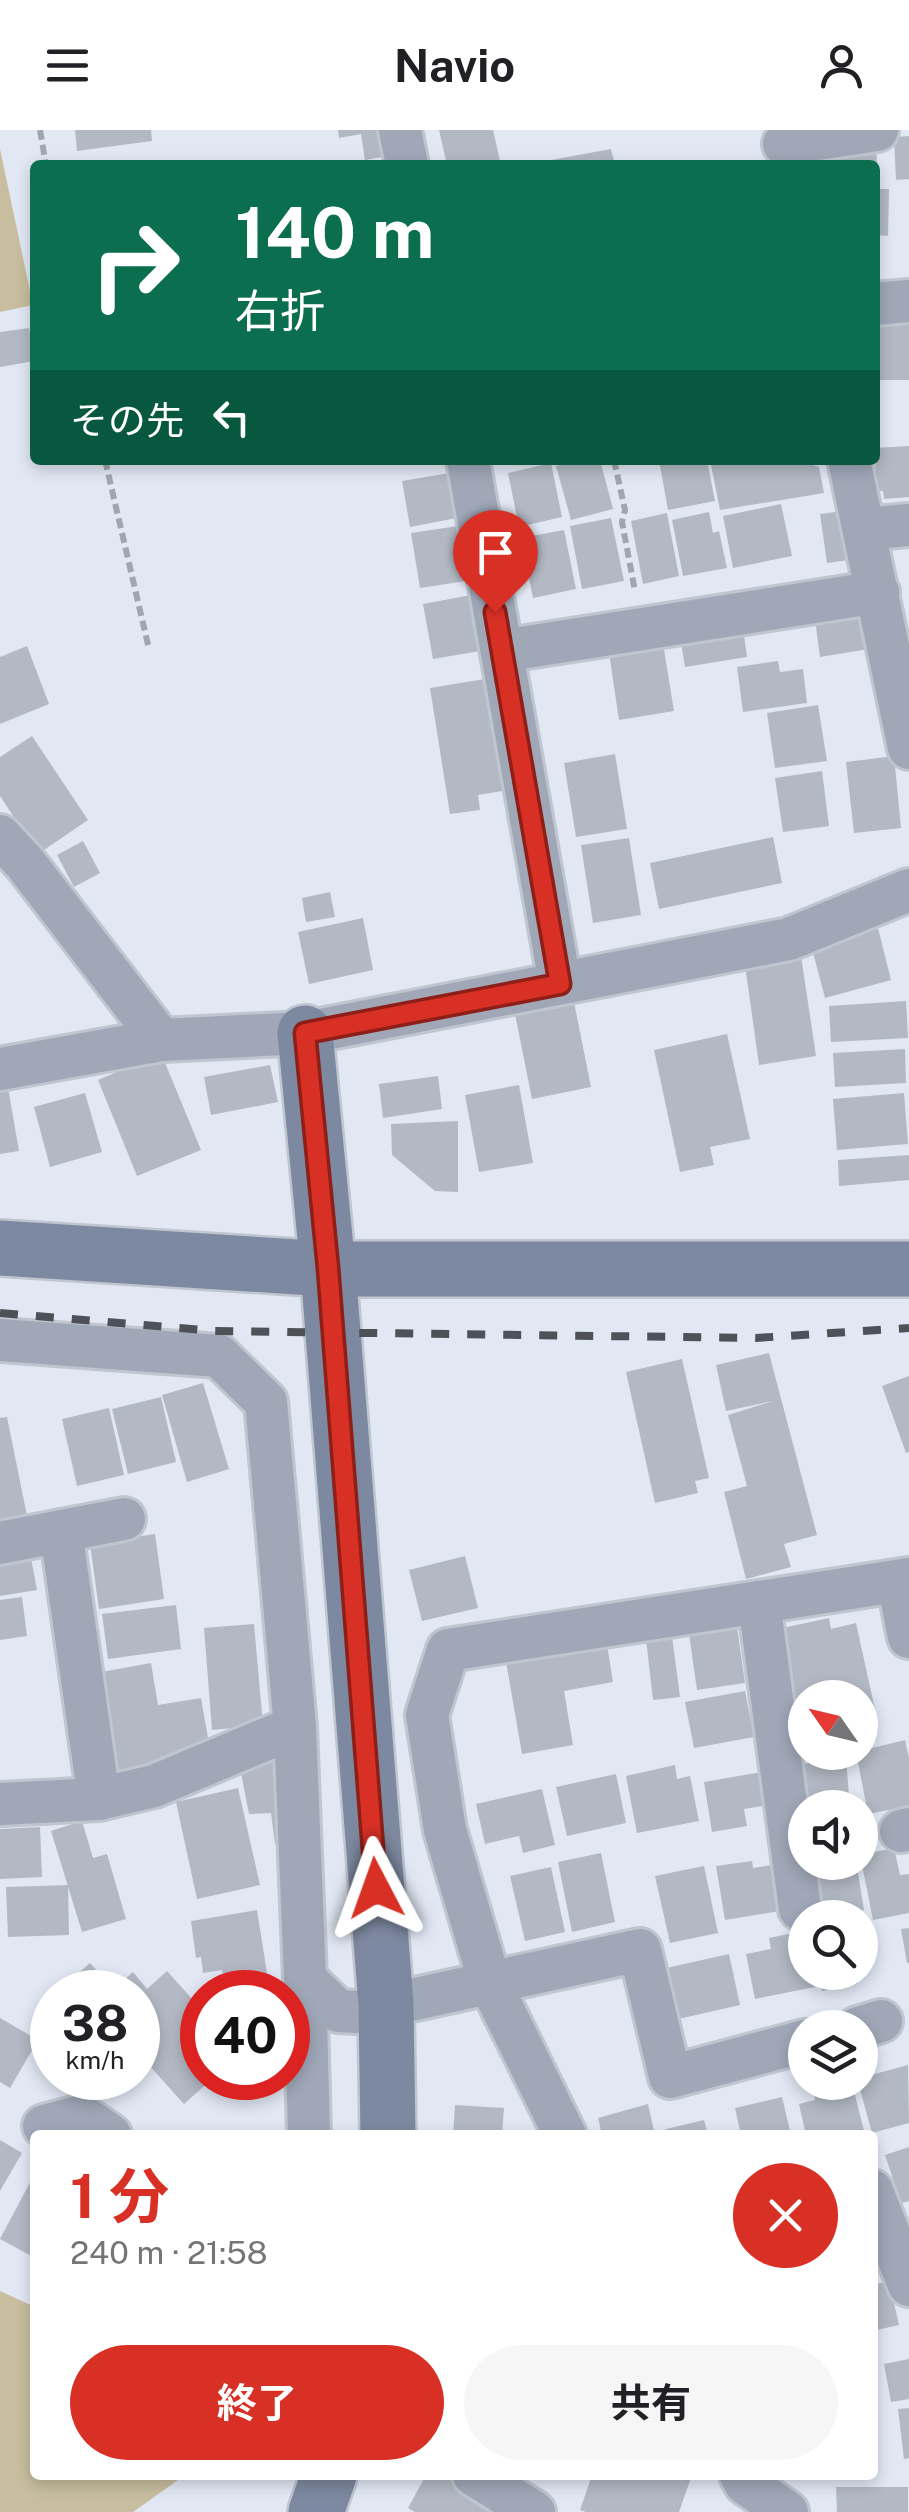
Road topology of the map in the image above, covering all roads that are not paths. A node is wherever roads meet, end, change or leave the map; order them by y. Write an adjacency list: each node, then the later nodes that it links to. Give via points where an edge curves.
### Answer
1 (400, 130): 4 (street)
2 (877, 130): 3 (street)
3 (784, 146)
4 (406, 160)
5 (909, 300): 6 (street)
6 (880, 303)
7 (469, 465): 12 (street)
8 (850, 465): 10 (street)
9 (909, 524): 10 (street)
10 (865, 529): 11 (street)
11 (878, 592): 12 (street); 13 (street)
12 (502, 650): 16 (street)
13 (909, 748)
14 (0, 836): 18 (street)
15 (909, 890): 16 (street, via 789,939)
16 (560, 984): 17 (street)
17 (305, 1033): 18 (street); 21 (street)
18 (161, 1040): 19 (street)
19 (0, 1069)
20 (0, 1248): 21 (street)
21 (328, 1268): 22 (street); 37 (street)
22 (909, 1269)
23 (0, 1340): 30 (street, via 219,1356 266,1402)
24 (124, 1519): 25 (street)
25 (60, 1531): 26 (street); 31 (street)
26 (0, 1543)
27 (904, 1580): 28 (street); 29 (street)
28 (759, 1602): 33 (street); 35 (street, via 448,1650 428,1715 445,1830)
29 (909, 1637)
30 (295, 1727): 31 (street, via 154,1786); 34 (street)
31 (99, 1798): 32 (street)
32 (0, 1804)
33 (799, 1900)
34 (305, 1970)
35 (490, 1983): 37 (street); 38 (street, via 640,1950 670,2077); 44 (street)
36 (310, 1984): 37 (street, via 338,2012)
37 (386, 2004): 43 (street)
38 (788, 2046)
39 (308, 2100): 42 (street)
40 (44, 2126): 41 (street, via 82,2116)
41 (103, 2130)
42 (309, 2130)
43 (388, 2130)
44 (563, 2130)
45 (878, 2206): 46 (street)
46 (909, 2285)
47 (326, 2480): 50 (street)
48 (482, 2480): 51 (street)
49 (744, 2480): 52 (street)
50 (316, 2512)
51 (534, 2512)
52 (788, 2512)

